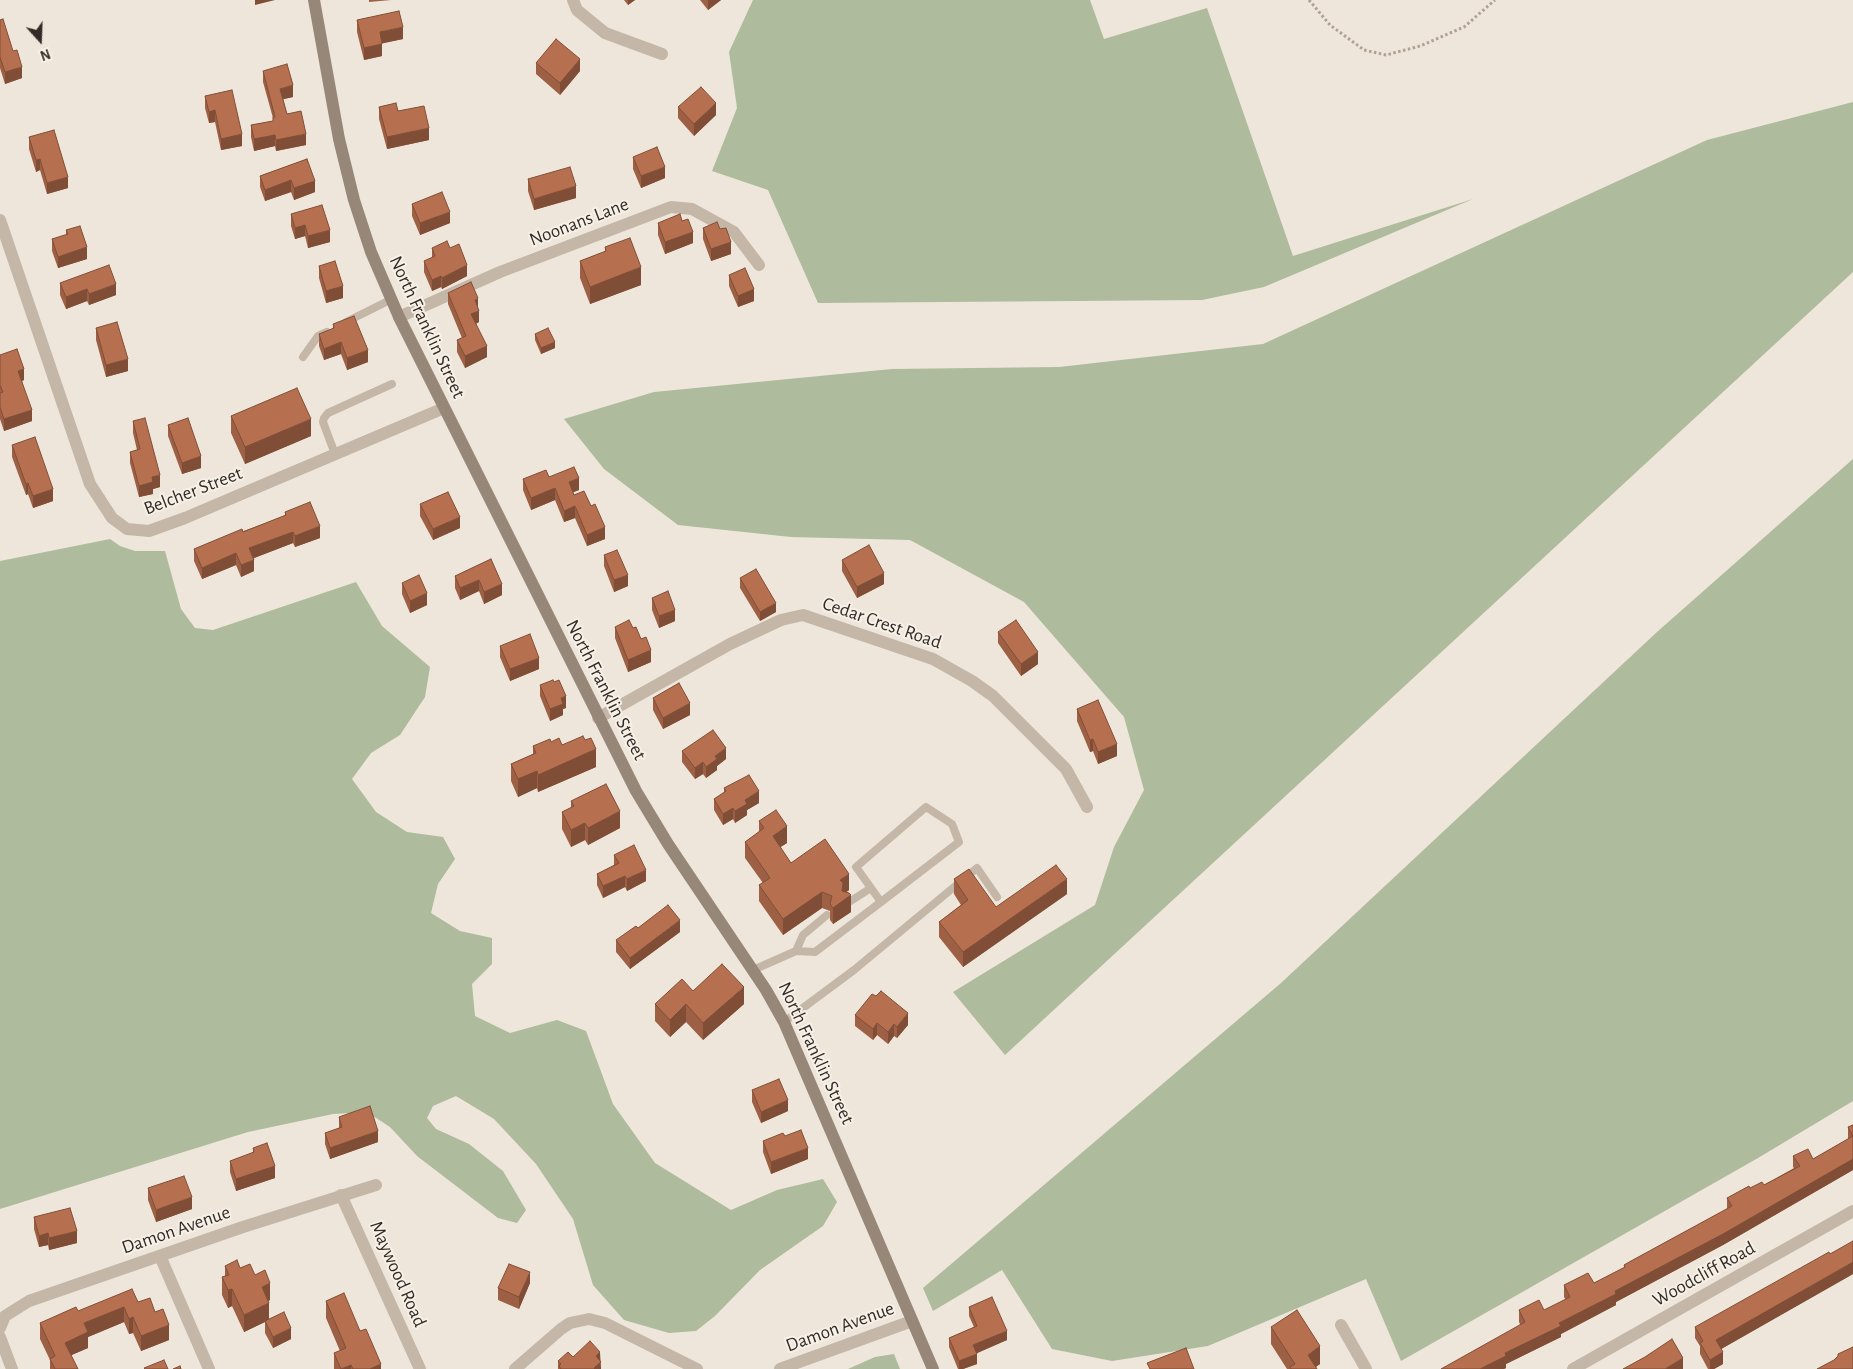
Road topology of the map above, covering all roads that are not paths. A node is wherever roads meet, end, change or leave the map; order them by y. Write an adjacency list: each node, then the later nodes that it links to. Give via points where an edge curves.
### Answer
1 (314, 0): 6 (main road, North Franklin Street, via 337,131 354,200 371,252)
2 (572, 0): 3 (street, via 577,10 605,32)
3 (662, 54)
4 (0, 220): 11 (street, Belcher Street, via 90,484 112,518 127,529 149,531)
5 (760, 265): 7 (street, Noonans Lane, via 734,232 692,209 671,207 500,272)
6 (392, 299): 7 (main road, North Franklin Street); 8 (lane, via 318,336)
7 (399, 317): 10 (main road, North Franklin Street)
8 (303, 357)
9 (392, 384): 11 (lane, via 328,413 323,422)
10 (444, 408): 11 (street, Belcher Street); 12 (main road, North Franklin Street)
11 (335, 454)
12 (598, 718): 13 (street, Cedar Crest Road, via 730,644 781,620 803,615 933,659 972,681 993,696 1066,769); 20 (main road, North Franklin Street, via 668,844)
13 (1087, 807)
14 (871, 888): 16 (lane); 16 (lane, via 856,867 926,808 952,824 958,842); 17 (lane)
15 (997, 897): 21 (lane, via 977,868 854,970)
16 (881, 902): 19 (lane, via 815,952)
17 (846, 904)
18 (827, 915): 19 (lane, via 803,935)
19 (796, 951): 20 (lane)
20 (753, 970): 21 (main road, North Franklin Street)
21 (784, 1022): 26 (main road, North Franklin Street)
22 (376, 1185): 23 (street, Damon Avenue)
23 (341, 1195): 25 (street, Damon Avenue); 32 (street, Maywood Road)
24 (1853, 1211): 38 (street, Woodcliff Road)
25 (160, 1256): 28 (street, Damon Avenue, via 29,1302 5,1316); 31 (street)
26 (912, 1321): 35 (street, Damon Avenue); 36 (main road, North Franklin Street)
27 (1341, 1325): 37 (street)
28 (0, 1328)
29 (0, 1337): 30 (street)
30 (12, 1369)
31 (209, 1369)
32 (420, 1369)
33 (515, 1369): 34 (street, via 561,1328 589,1319 605,1323)
34 (697, 1369)
35 (780, 1369)
36 (933, 1369)
37 (1366, 1369)
38 (1573, 1369)

